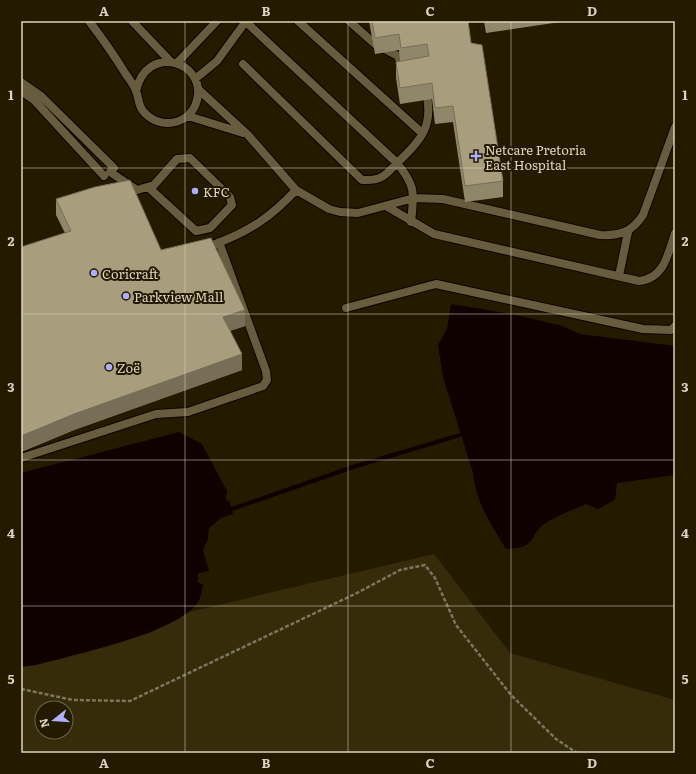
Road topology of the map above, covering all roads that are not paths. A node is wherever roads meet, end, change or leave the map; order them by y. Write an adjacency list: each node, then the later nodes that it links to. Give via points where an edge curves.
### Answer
1 (89, 21): 15 (lane, via 109,47)
2 (132, 21): 7 (lane)
3 (217, 21): 7 (lane)
4 (246, 21): 10 (lane, via 217,61); 20 (lane)
5 (298, 21): 18 (lane)
6 (349, 21): 9 (lane, via 375,44 398,56 401,64 412,64)
7 (174, 62): 10 (lane, via 189,70); 15 (lane, via 161,62 151,66 141,77)
8 (243, 64): 20 (lane, via 362,180 382,178)
9 (415, 67)
10 (195, 79): 13 (lane)
11 (21, 82): 21 (lane, via 41,96)
12 (424, 82): 18 (lane, via 430,115)
13 (198, 89): 16 (lane, via 198,99); 19 (lane)
14 (21, 91): 21 (lane)
15 (136, 91): 16 (lane, via 139,105 149,118 169,124)
16 (188, 116): 19 (lane)
17 (675, 128): 27 (lane, via 643,215)
18 (422, 133): 20 (lane)
19 (248, 135): 23 (lane)
20 (397, 163): 24 (lane, via 410,178)
21 (109, 172): 22 (lane, via 137,190)
22 (148, 187): 22 (lane, via 154,185 177,159 190,158 230,197 232,205 210,228 196,231)
23 (296, 190): 25 (lane, via 329,209 340,212 358,213); 29 (lane, via 251,229)
24 (414, 198): 25 (lane); 26 (lane); 27 (lane, via 443,199 600,235)
25 (386, 206): 26 (lane)
26 (411, 222): 31 (lane, via 450,239)
27 (628, 232): 31 (lane)
28 (675, 233): 31 (lane, via 664,263 658,273 649,280 639,281)
29 (219, 242): 30 (lane); 34 (lane, via 266,371 267,380 263,386 188,412 156,414)
30 (204, 248)
31 (619, 276)
32 (346, 308): 33 (lane, via 436,284 643,329 671,330)
33 (675, 326)
34 (21, 458)

